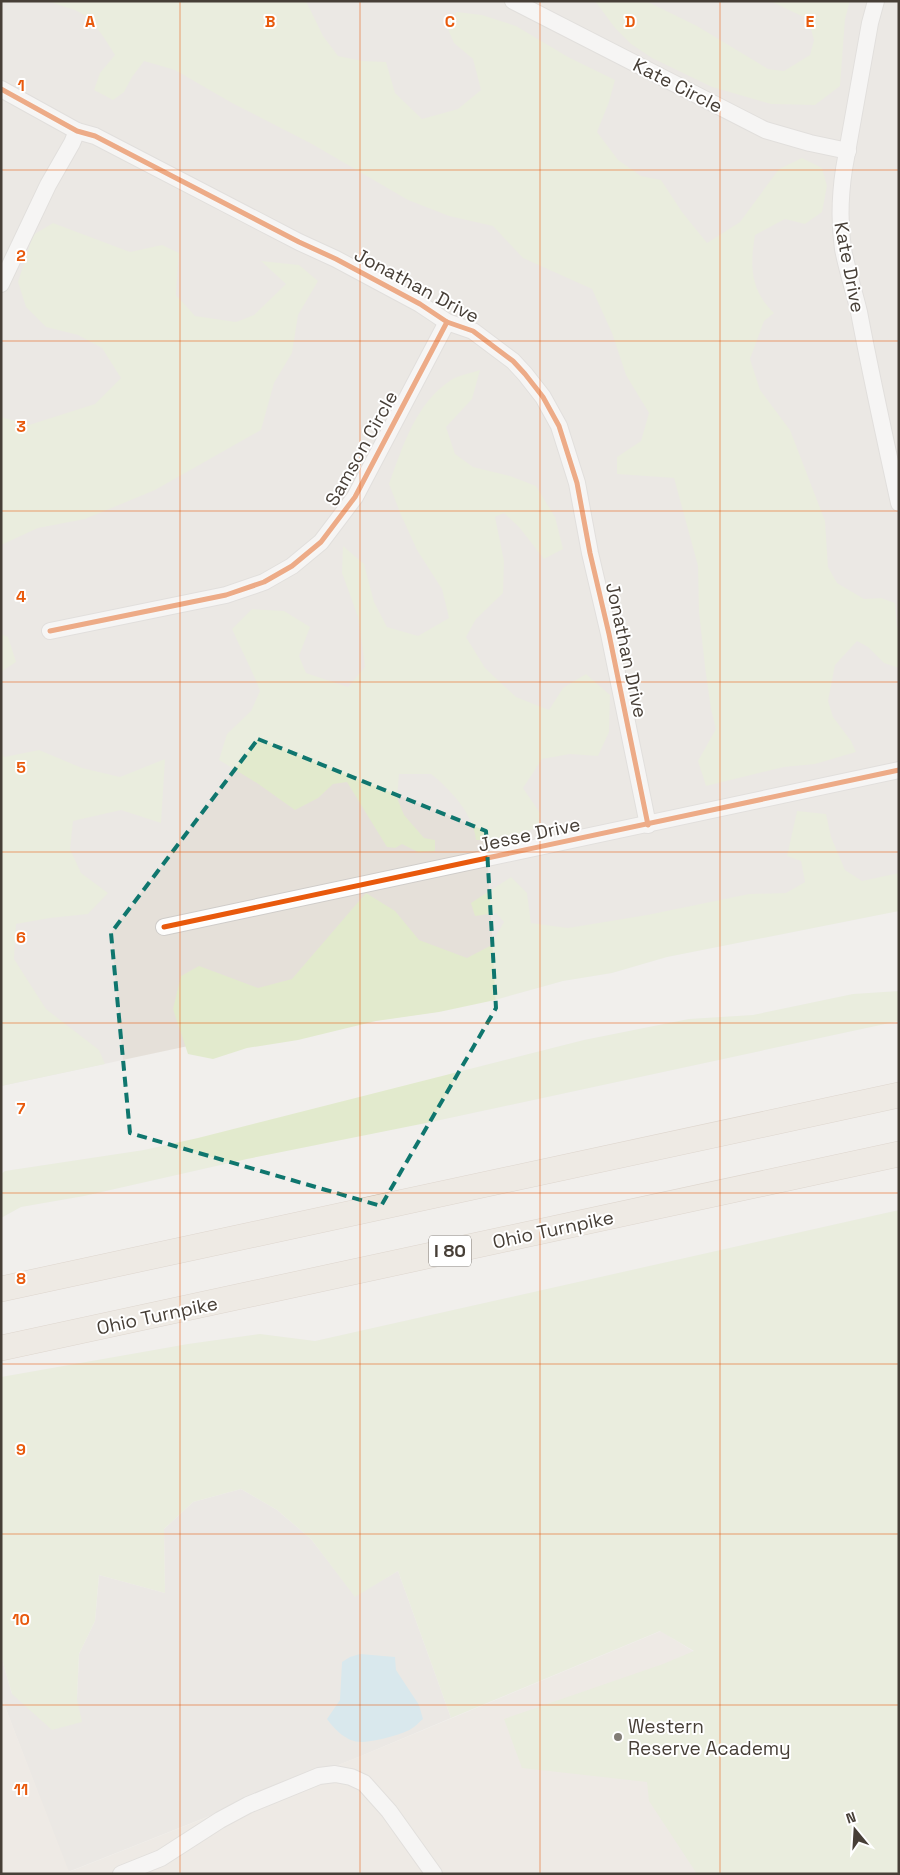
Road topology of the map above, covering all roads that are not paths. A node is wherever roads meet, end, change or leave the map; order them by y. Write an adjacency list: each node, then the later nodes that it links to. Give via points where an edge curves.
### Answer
1 (513, 1): 5 (street, Kate Circle, via 765,130)
2 (876, 1): 5 (street, Kate Drive)
3 (1, 89): 4 (street, Jonathan Drive)
4 (77, 131): 6 (street); 7 (street, Jonathan Drive, via 95,136 336,259)
5 (848, 151): 8 (street, Kate Drive, via 841,190 843,249 882,430)
6 (1, 284)
7 (447, 322): 10 (street, Samson Circle, via 355,497 321,542 292,566 264,582 226,595); 12 (street, Jonathan Drive, via 473,331 513,361 543,398 559,426 577,483)
8 (894, 453): 9 (street, Kate Drive)
9 (899, 503)
10 (50, 631)
11 (899, 770): 12 (street, Jesse Drive)
12 (648, 825): 13 (street, Jesse Drive)
13 (164, 927)
14 (899, 1094): 16 (highway)
15 (899, 1154): 17 (highway, Ohio Turnpike / I 80)
16 (1, 1289)
17 (1, 1348)
18 (121, 1874): 19 (street, via 161,1858 248,1805 319,1776 335,1774 364,1783 389,1811)
19 (434, 1874)

